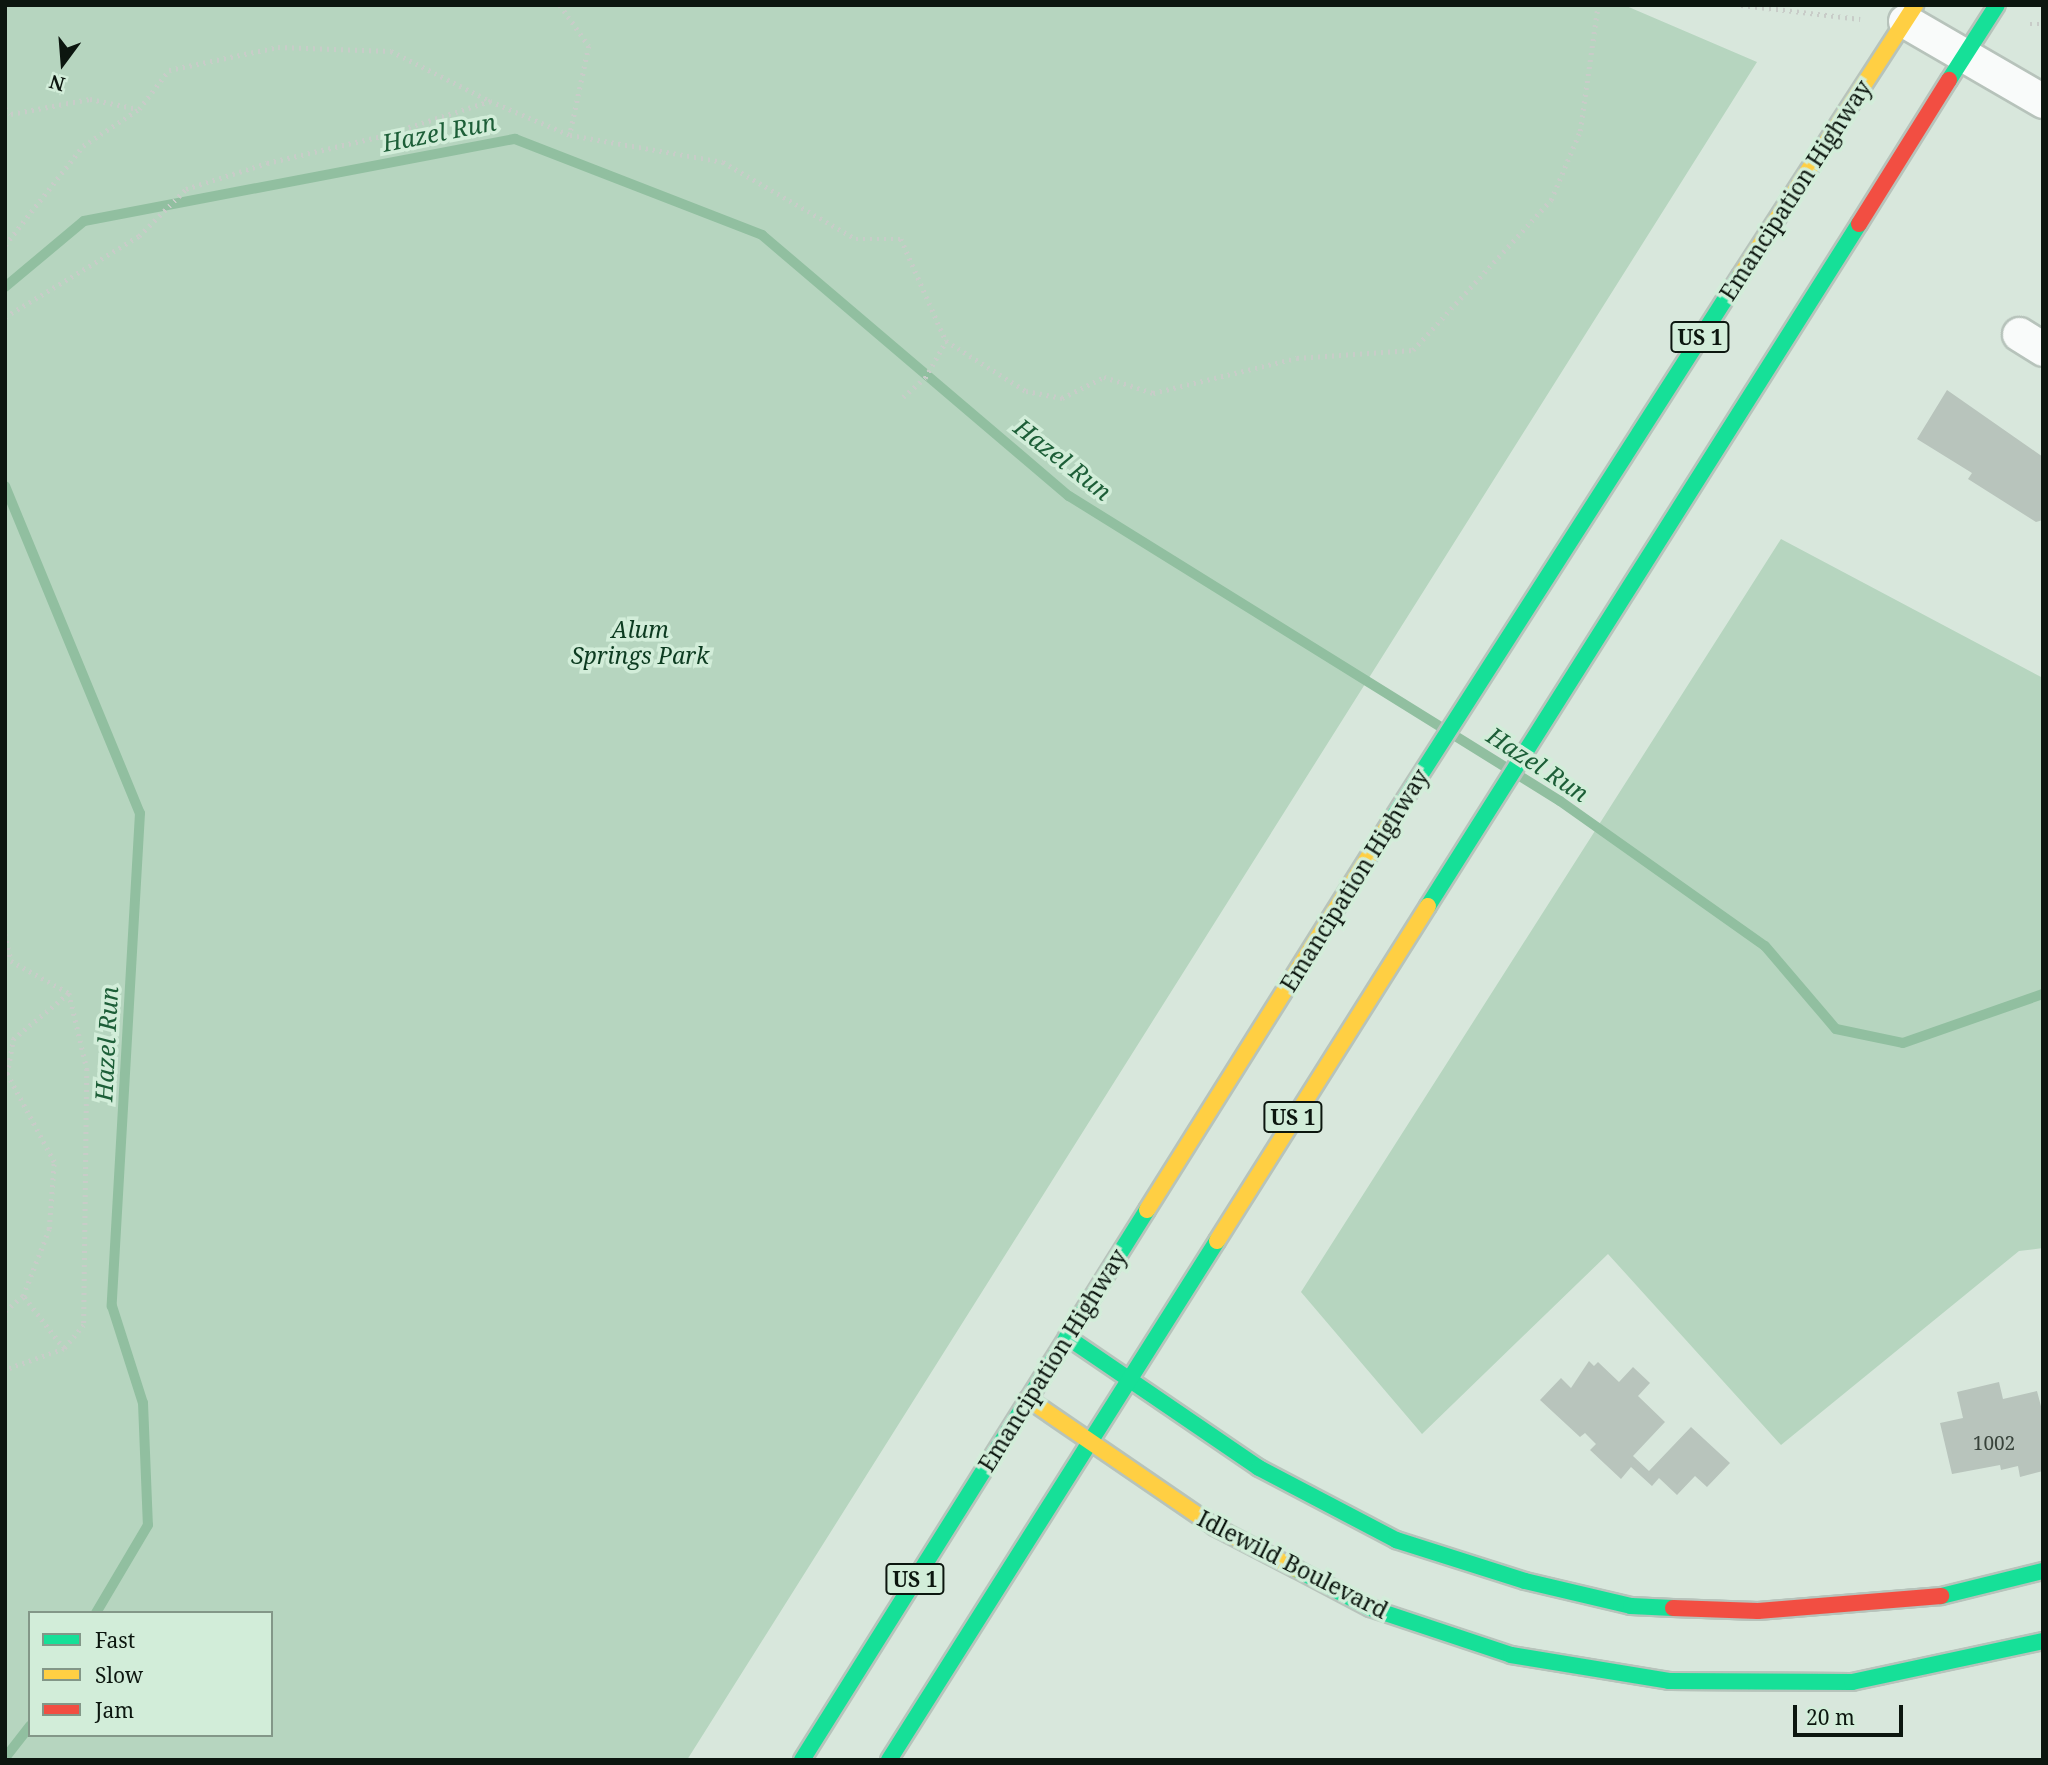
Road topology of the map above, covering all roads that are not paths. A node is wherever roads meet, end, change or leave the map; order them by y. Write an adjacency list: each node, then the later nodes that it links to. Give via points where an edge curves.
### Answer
1 (1997, 5): 3 (main road, US 1)
2 (1910, 13): 3 (street); 5 (main road, Emancipation Highway / US 1, via 1496,653)
3 (1963, 58): 4 (street); 6 (main road, US 1)
4 (2043, 102)
5 (1067, 1337): 6 (main road); 7 (main road, Emancipation Highway / US 1)
6 (1127, 1381): 8 (main road, US 1); 9 (main road, via 1259,1468 1396,1539 1525,1581 1631,1606 1758,1612 1934,1598)
7 (1028, 1399): 8 (main road, Idlewild Boulevard); 11 (main road, Emancipation Highway / US 1)
8 (1088, 1444): 10 (main road, Idlewild Boulevard, via 1215,1527 1370,1608 1511,1656 1670,1681 1852,1682); 12 (main road, US 1)
9 (2043, 1571)
10 (2043, 1641)
11 (802, 1760)
12 (889, 1760)

